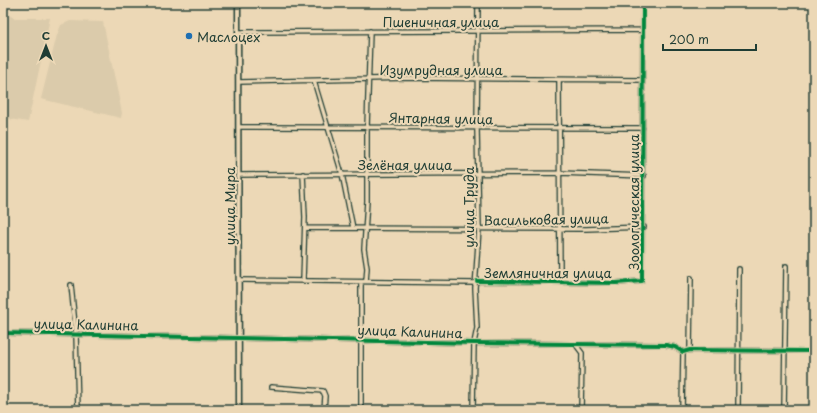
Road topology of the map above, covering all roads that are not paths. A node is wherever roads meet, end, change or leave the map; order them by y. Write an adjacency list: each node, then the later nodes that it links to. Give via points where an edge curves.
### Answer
1 (238, 3): 7 (main road, улица Мира)
2 (478, 3): 6 (street, улица Труда)
3 (643, 3): 4 (street, Зоологическая улица)
4 (644, 30): 6 (street, Пшеничная улица); 11 (street, Зоологическая улица)
5 (370, 31): 6 (street, Пшеничная улица); 7 (street, Пшеничная улица); 8 (street)
6 (477, 31): 9 (street, улица Труда)
7 (238, 32): 13 (main road, улица Мира)
8 (369, 78): 9 (street, Изумрудная улица); 12 (street, Изумрудная улица); 15 (street)
9 (477, 79): 10 (street, Изумрудная улица); 18 (street, улица Труда)
10 (559, 80): 11 (street, Изумрудная улица); 19 (street)
11 (643, 80): 17 (street, Зоологическая улица)
12 (314, 81): 13 (street, Изумрудная улица); 16 (street)
13 (238, 82): 14 (main road, улица Мира)
14 (239, 127): 16 (street, Янтарная улица); 25 (main road, улица Мира)
15 (367, 127): 16 (street, Янтарная улица); 18 (street, Янтарная улица); 24 (street)
16 (327, 128): 23 (street)
17 (643, 128): 19 (street, Янтарная улица); 26 (street, Зоологическая улица)
18 (477, 129): 19 (street, Янтарная улица); 20 (street, улица Труда)
19 (560, 129): 21 (street)
20 (478, 173): 21 (street, Зелёная улица); 24 (street, Зелёная улица); 32 (street, улица Труда)
21 (560, 173): 26 (street, Зелёная улица); 30 (street)
22 (304, 174): 23 (street, Зелёная улица); 25 (street, Зелёная улица); 28 (street)
23 (342, 174): 24 (street, Зелёная улица); 29 (street)
24 (367, 174): 31 (street)
25 (240, 175): 36 (main road, улица Мира)
26 (644, 176): 27 (street, Зоологическая улица)
27 (644, 227): 30 (street, Васильковая улица); 39 (street, Зоологическая улица)
28 (305, 228): 29 (street, Васильковая улица); 37 (street)
29 (353, 228): 31 (street, Васильковая улица)
30 (560, 228): 32 (street, Васильковая улица); 42 (street)
31 (365, 229): 32 (street, Васильковая улица); 38 (street)
32 (479, 229): 41 (street, улица Труда)
33 (786, 266): 52 (street)
34 (739, 269): 51 (street)
35 (691, 278): 50 (street)
36 (239, 280): 37 (street, Земляничная улица); 46 (main road, улица Мира)
37 (303, 281): 40 (street, Земляничная улица)
38 (366, 281): 40 (street, Земляничная улица); 41 (street, Земляничная улица)
39 (642, 281): 42 (street, Земляничная улица)
40 (361, 282): 47 (street)
41 (476, 282): 42 (street, Земляничная улица); 48 (street, улица Труда, via 477,328)
42 (560, 282)
43 (72, 285): 45 (street)
44 (3, 333): 45 (street, улица Калинина)
45 (76, 334): 46 (street, улица Калинина); 56 (street)
46 (239, 337): 47 (street, улица Калинина); 57 (main road, улица Мира)
47 (361, 340): 48 (street, улица Калинина); 59 (street)
48 (474, 343): 49 (street, улица Калинина); 60 (street, улица Труда)
49 (576, 345): 53 (street, улица Калинина, via 666,345 675,346); 61 (street, via 582,353)
50 (690, 350): 51 (street); 53 (street)
51 (738, 350): 52 (street); 63 (street)
52 (784, 351): 54 (street); 64 (street)
53 (683, 352): 62 (street)
54 (814, 352)
55 (271, 387): 58 (street, via 323,391)
56 (78, 410)
57 (239, 410)
58 (324, 410)
59 (362, 410)
60 (473, 410)
61 (581, 410)
62 (682, 410)
63 (738, 410)
64 (784, 410)

